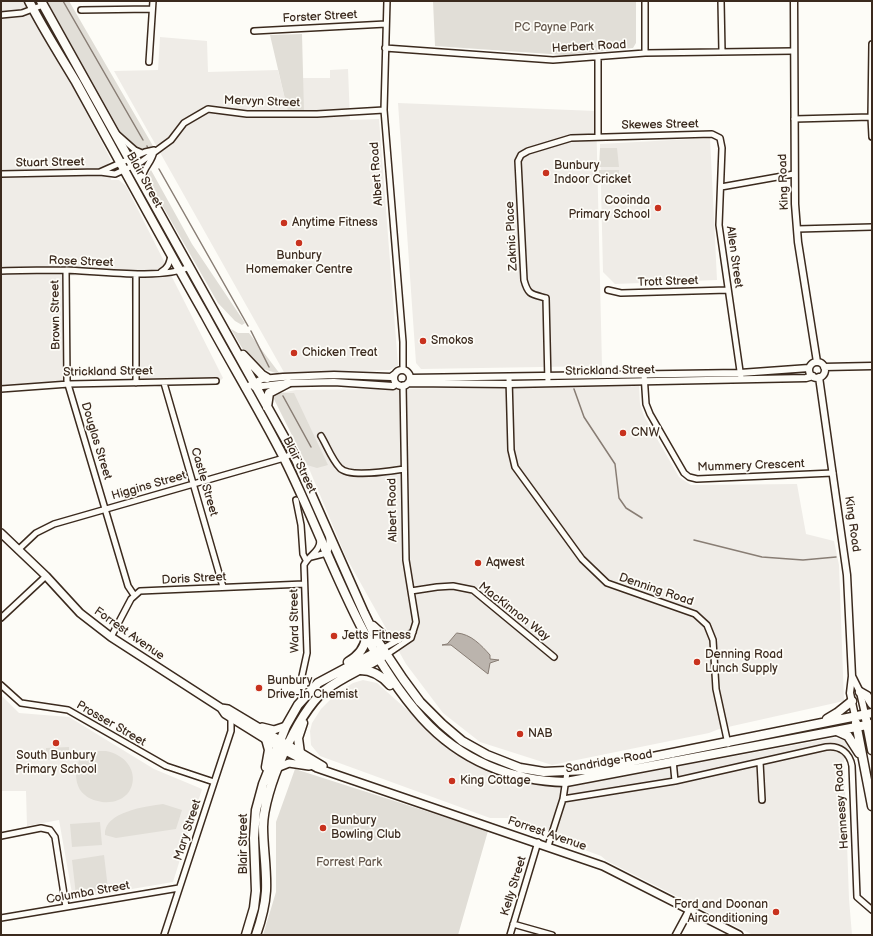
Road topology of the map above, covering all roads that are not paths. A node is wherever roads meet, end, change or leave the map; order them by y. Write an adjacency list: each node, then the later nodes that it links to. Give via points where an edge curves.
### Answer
1 (29, 1): 8 (main road, Blair Street)
2 (153, 1): 9 (street)
3 (387, 1): 12 (street, Albert Road)
4 (645, 1): 18 (street)
5 (721, 1): 17 (street)
6 (794, 1): 16 (street, King Road)
7 (42, 3): 8 (street); 25 (main road, Blair Street)
8 (33, 9): 11 (street); 32 (main road, Blair Street)
9 (152, 9): 10 (street); 20 (street)
10 (81, 10)
11 (1, 15)
12 (386, 24): 13 (street, Forster Street); 15 (street, Albert Road)
13 (254, 31)
14 (872, 44): 21 (street)
15 (385, 48): 19 (street, Herbert Road, via 553,60); 22 (street, Albert Road)
16 (793, 51): 17 (street, Herbert Road); 24 (street, King Road)
17 (722, 52): 18 (street, Herbert Road)
18 (645, 53): 19 (street, Herbert Road)
19 (598, 58): 26 (street)
20 (148, 62)
21 (872, 77): 23 (street)
22 (384, 110): 29 (street, Mervyn Street, via 316,114 247,114 208,110 184,123 172,140); 53 (street, Albert Road, via 403,342)
23 (870, 117): 24 (street); 27 (street)
24 (794, 119): 34 (street, King Road)
25 (114, 132): 30 (street); 31 (main road, Blair Street)
26 (598, 136): 28 (street, Skewes Street, via 712,134); 59 (street, Zaknic Place, via 571,138 528,151 521,155 518,161 524,280 527,290 546,298)
27 (872, 137)
28 (720, 138): 36 (street, Allen Street)
29 (154, 150): 30 (street, Mervyn Street); 31 (street, Mervyn Street, via 148,158); 35 (street, via 153,160 144,170)
30 (142, 153): 31 (street, Mervyn Street)
31 (132, 163): 32 (street, Mervyn Street); 35 (main road, Blair Street)
32 (123, 167): 33 (street, Stuart Street, via 115,174); 39 (main road, Blair Street)
33 (1, 174)
34 (794, 174): 36 (street); 38 (street, King Road)
35 (142, 180): 40 (main road, Blair Street)
36 (721, 187): 47 (street, Allen Street, via 719,225)
37 (872, 227): 38 (street)
38 (797, 229): 49 (street, King Road)
39 (171, 255): 43 (street, via 166,269); 44 (main road, Blair Street)
40 (189, 267): 44 (street, Rose Street); 48 (main road, Blair Street)
41 (1, 270): 42 (street, Rose Street)
42 (66, 270): 45 (street, Rose Street); 67 (street, Brown Street)
43 (160, 272): 44 (street, Rose Street); 45 (street, Rose Street)
44 (180, 272): 69 (main road, Blair Street)
45 (136, 274): 66 (street)
46 (608, 290): 47 (street, Trott Street, via 621,294)
47 (728, 290): 56 (street, Allen Street)
48 (237, 352): 58 (main road, via 245,356); 68 (main road, Blair Street)
49 (817, 362): 51 (street); 52 (street)
50 (872, 366): 51 (street)
51 (824, 367): 57 (street, via 824,373)
52 (809, 368): 56 (street, Strickland Street); 57 (street)
53 (403, 370): 54 (street, Strickland Street); 64 (street, via 408,373)
54 (394, 374): 58 (street, Strickland Street, via 391,377 334,375); 64 (street, via 394,378)
55 (644, 374): 56 (street, Strickland Street); 59 (street, Strickland Street); 65 (street, Mummery Crescent)
56 (741, 376): 57 (street, Strickland Street); 65 (street, Strickland Street)
57 (816, 377): 76 (street, King Road)
58 (267, 378): 68 (street, Strickland Street)
59 (547, 380): 61 (street, Strickland Street); 65 (street, Strickland Street)
60 (216, 381): 62 (street, Strickland Street)
61 (509, 381): 64 (street, Strickland Street); 124 (street, Denning Road, via 511,450 515,467 582,559 607,583 695,614 707,625 713,640 716,689)
62 (164, 382): 66 (street, Strickland Street); 77 (street, Castle Street)
63 (288, 382): 64 (street, Strickland Street, via 393,386); 68 (street, Strickland Street); 71 (main road, via 269,393)
64 (404, 382): 75 (street, Albert Road)
65 (645, 382): 76 (street, Mummery Crescent, via 646,404 650,414 684,473 689,477 697,479)
66 (136, 383): 67 (street, Strickland Street)
67 (69, 384): 70 (street, Strickland Street); 79 (street, Douglas Street)
68 (255, 385): 69 (street, Strickland Street); 71 (main road, Blair Street)
69 (245, 388): 74 (main road, Blair Street)
70 (1, 389)
71 (267, 407): 73 (main road, Blair Street)
72 (321, 436): 75 (street, via 344,472)
73 (293, 453): 74 (street, Higgins Street); 81 (main road, Blair Street)
74 (284, 458): 77 (street, Higgins Street); 82 (main road, Blair Street)
75 (404, 469): 89 (street, Albert Road, via 406,560)
76 (833, 474): 102 (street, King Road, via 847,575)
77 (194, 483): 79 (street, Higgins Street); 88 (street, Castle Street)
78 (296, 500): 85 (street, Ward Street, via 303,554)
79 (106, 509): 83 (street, Higgins Street, via 44,528); 90 (street, Douglas Street, via 128,586)
80 (1, 533): 83 (main road, Forrest Avenue)
81 (329, 536): 84 (street); 92 (main road, Blair Street)
82 (320, 539): 84 (main road, Blair Street); 85 (street, via 315,553)
83 (18, 550): 86 (main road, Forrest Avenue)
84 (327, 552): 85 (street); 95 (main road, Blair Street)
85 (307, 561): 87 (street, Ward Street)
86 (46, 576): 91 (street); 94 (main road, Forrest Avenue, via 80,613)
87 (304, 584): 88 (street, Doris Street); 101 (street, Ward Street, via 307,653)
88 (223, 587): 90 (street, Doris Street, via 140,591)
89 (411, 591): 93 (street, Albert Road, via 416,618); 99 (street, MacKinnon Way, via 443,586 473,590)
90 (134, 595): 94 (street)
91 (1, 618)
92 (368, 621): 96 (main road, via 384,636); 97 (main road, Blair Street)
93 (413, 632): 96 (street); 97 (street, via 411,638)
94 (111, 637): 108 (main road, Forrest Avenue)
95 (366, 637): 98 (main road, Blair Street); 103 (main road, via 365,644 356,657)
96 (398, 640): 97 (street)
97 (384, 652): 98 (main road); 136 (main road, Sandridge Road, via 420,702 442,724 471,746 486,755 520,768)
98 (376, 656): 100 (main road, Blair Street); 103 (main road, Blair Street); 113 (main road, Sandridge Road, via 394,685)
99 (554, 657)
100 (359, 670): 109 (main road, Blair Street, via 326,690); 113 (main road, via 368,670 385,679 403,701)
101 (302, 676)
102 (852, 676): 105 (street, King Road); 106 (street, King Road)
103 (318, 683): 118 (main road, Blair Street, via 298,705)
104 (1, 685): 140 (street, Prosser Street, via 21,703 68,710 166,766)
105 (860, 692): 107 (main road, via 867,696); 110 (street, King Road)
106 (852, 701): 111 (street, King Road); 114 (main road)
107 (872, 704)
108 (221, 708): 112 (main road, Forrest Avenue); 116 (main road, Forrest Avenue, via 228,709)
109 (303, 714): 126 (main road, Blair Street); 129 (main road, via 304,721 298,738)
110 (869, 714): 111 (main road, Sandridge Road); 115 (main road)
111 (855, 716): 114 (main road, Sandridge Road); 119 (main road)
112 (231, 717): 117 (main road, Forrest Avenue); 120 (street, Mary Street)
113 (424, 720): 141 (main road, Sandridge Road, via 461,752 492,768 542,782)
114 (822, 723): 124 (main road, Sandridge Road)
115 (870, 724): 119 (main road, Sandridge Road); 123 (main road)
116 (254, 725): 118 (main road, via 271,730); 125 (main road, Forrest Avenue)
117 (245, 726): 120 (street); 122 (main road, Forrest Avenue)
118 (286, 726): 125 (main road, Blair Street)
119 (856, 727): 121 (main road, Sandridge Road); 131 (main road)
120 (231, 731): 140 (street, Mary Street)
121 (837, 731): 128 (main road, Sandridge Road); 131 (main road, via 848,736)
122 (266, 739): 125 (main road, Forrest Avenue); 137 (main road, via 269,750 265,765)
123 (871, 740): 127 (main road)
124 (728, 741): 128 (street, Denning Road); 130 (main road, Sandridge Road)
125 (279, 744): 126 (main road, Forrest Avenue); 137 (main road, Blair Street)
126 (287, 748): 129 (main road, Forrest Avenue); 134 (main road, Blair Street); 135 (main road, Forrest Avenue)
127 (872, 750)
128 (730, 751): 133 (main road, Sandridge Road)
129 (300, 753): 138 (main road, Forrest Avenue)
130 (672, 753): 133 (street); 136 (main road, Sandridge Road)
131 (862, 757): 144 (main road)
132 (760, 762): 139 (street, Hennessy Road); 143 (street); 151 (street, Hennessy Road, via 830,746 840,748 849,756 852,766 857,894 861,902)
133 (673, 763): 139 (street); 141 (main road, Sandridge Road)
134 (279, 767): 135 (main road, via 289,763); 156 (main road, Blair Street, via 264,811 266,890)
135 (317, 768): 138 (main road, Forrest Avenue)
136 (567, 772): 141 (street)
137 (267, 774): 155 (main road, Blair Street, via 256,810 256,891)
138 (339, 775): 146 (main road, Forrest Avenue)
139 (674, 781): 142 (street, Hennessy Road)
140 (214, 782): 148 (street, Mary Street)
141 (566, 782): 142 (street)
142 (563, 799): 147 (street)
143 (762, 800)
144 (872, 806)
145 (1, 836): 149 (street, via 41,828 50,830 55,838)
146 (538, 842): 147 (main road, Forrest Avenue); 153 (street, Kelly Street)
147 (548, 846): 150 (main road, Forrest Avenue, via 603,866)
148 (179, 888): 149 (street, Columba Street); 154 (street, Mary Street)
149 (66, 908): 152 (street, Columba Street)
150 (690, 909): 159 (street); 160 (main road, Forrest Avenue)
151 (872, 910)
152 (1, 918)
153 (513, 924): 157 (street, Kelly Street); 158 (street)
154 (164, 935)
155 (246, 935)
156 (256, 935)
157 (510, 935)
158 (552, 935)
159 (676, 935)
160 (739, 935)

